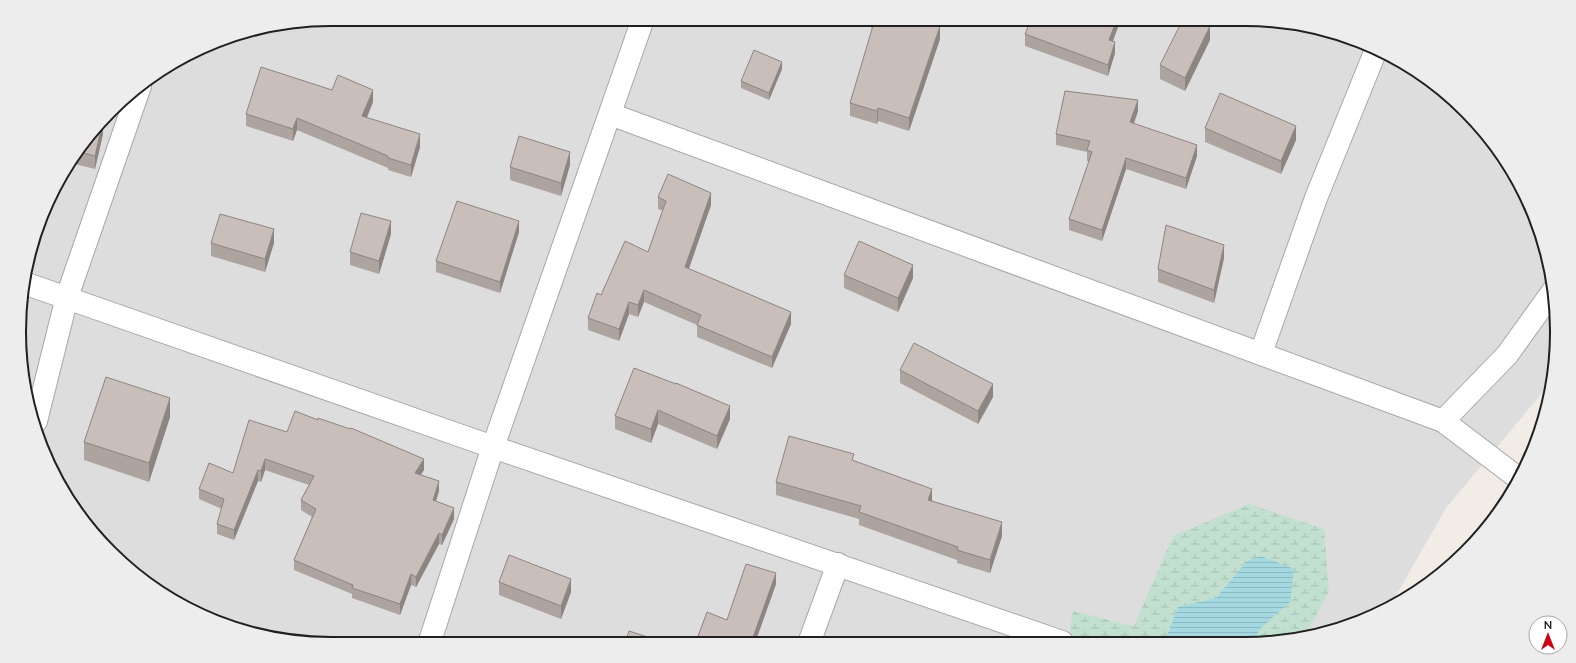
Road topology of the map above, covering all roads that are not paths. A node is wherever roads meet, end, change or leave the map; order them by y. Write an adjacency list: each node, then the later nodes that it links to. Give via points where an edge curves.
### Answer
1 (641, 26): 4 (street)
2 (1374, 55): 8 (street, via 1316,198)
3 (136, 97): 6 (street)
4 (610, 114): 8 (street); 11 (street)
5 (30, 285): 6 (street)
6 (67, 297): 9 (street); 11 (street)
7 (1548, 298): 10 (street, via 1506,355)
8 (1261, 353): 10 (street)
9 (37, 415)
10 (1443, 421): 12 (street)
11 (493, 447): 13 (street); 14 (street)
12 (1514, 475)
13 (838, 564): 15 (street); 16 (street)
14 (431, 637)
15 (811, 637)
16 (1048, 637)

